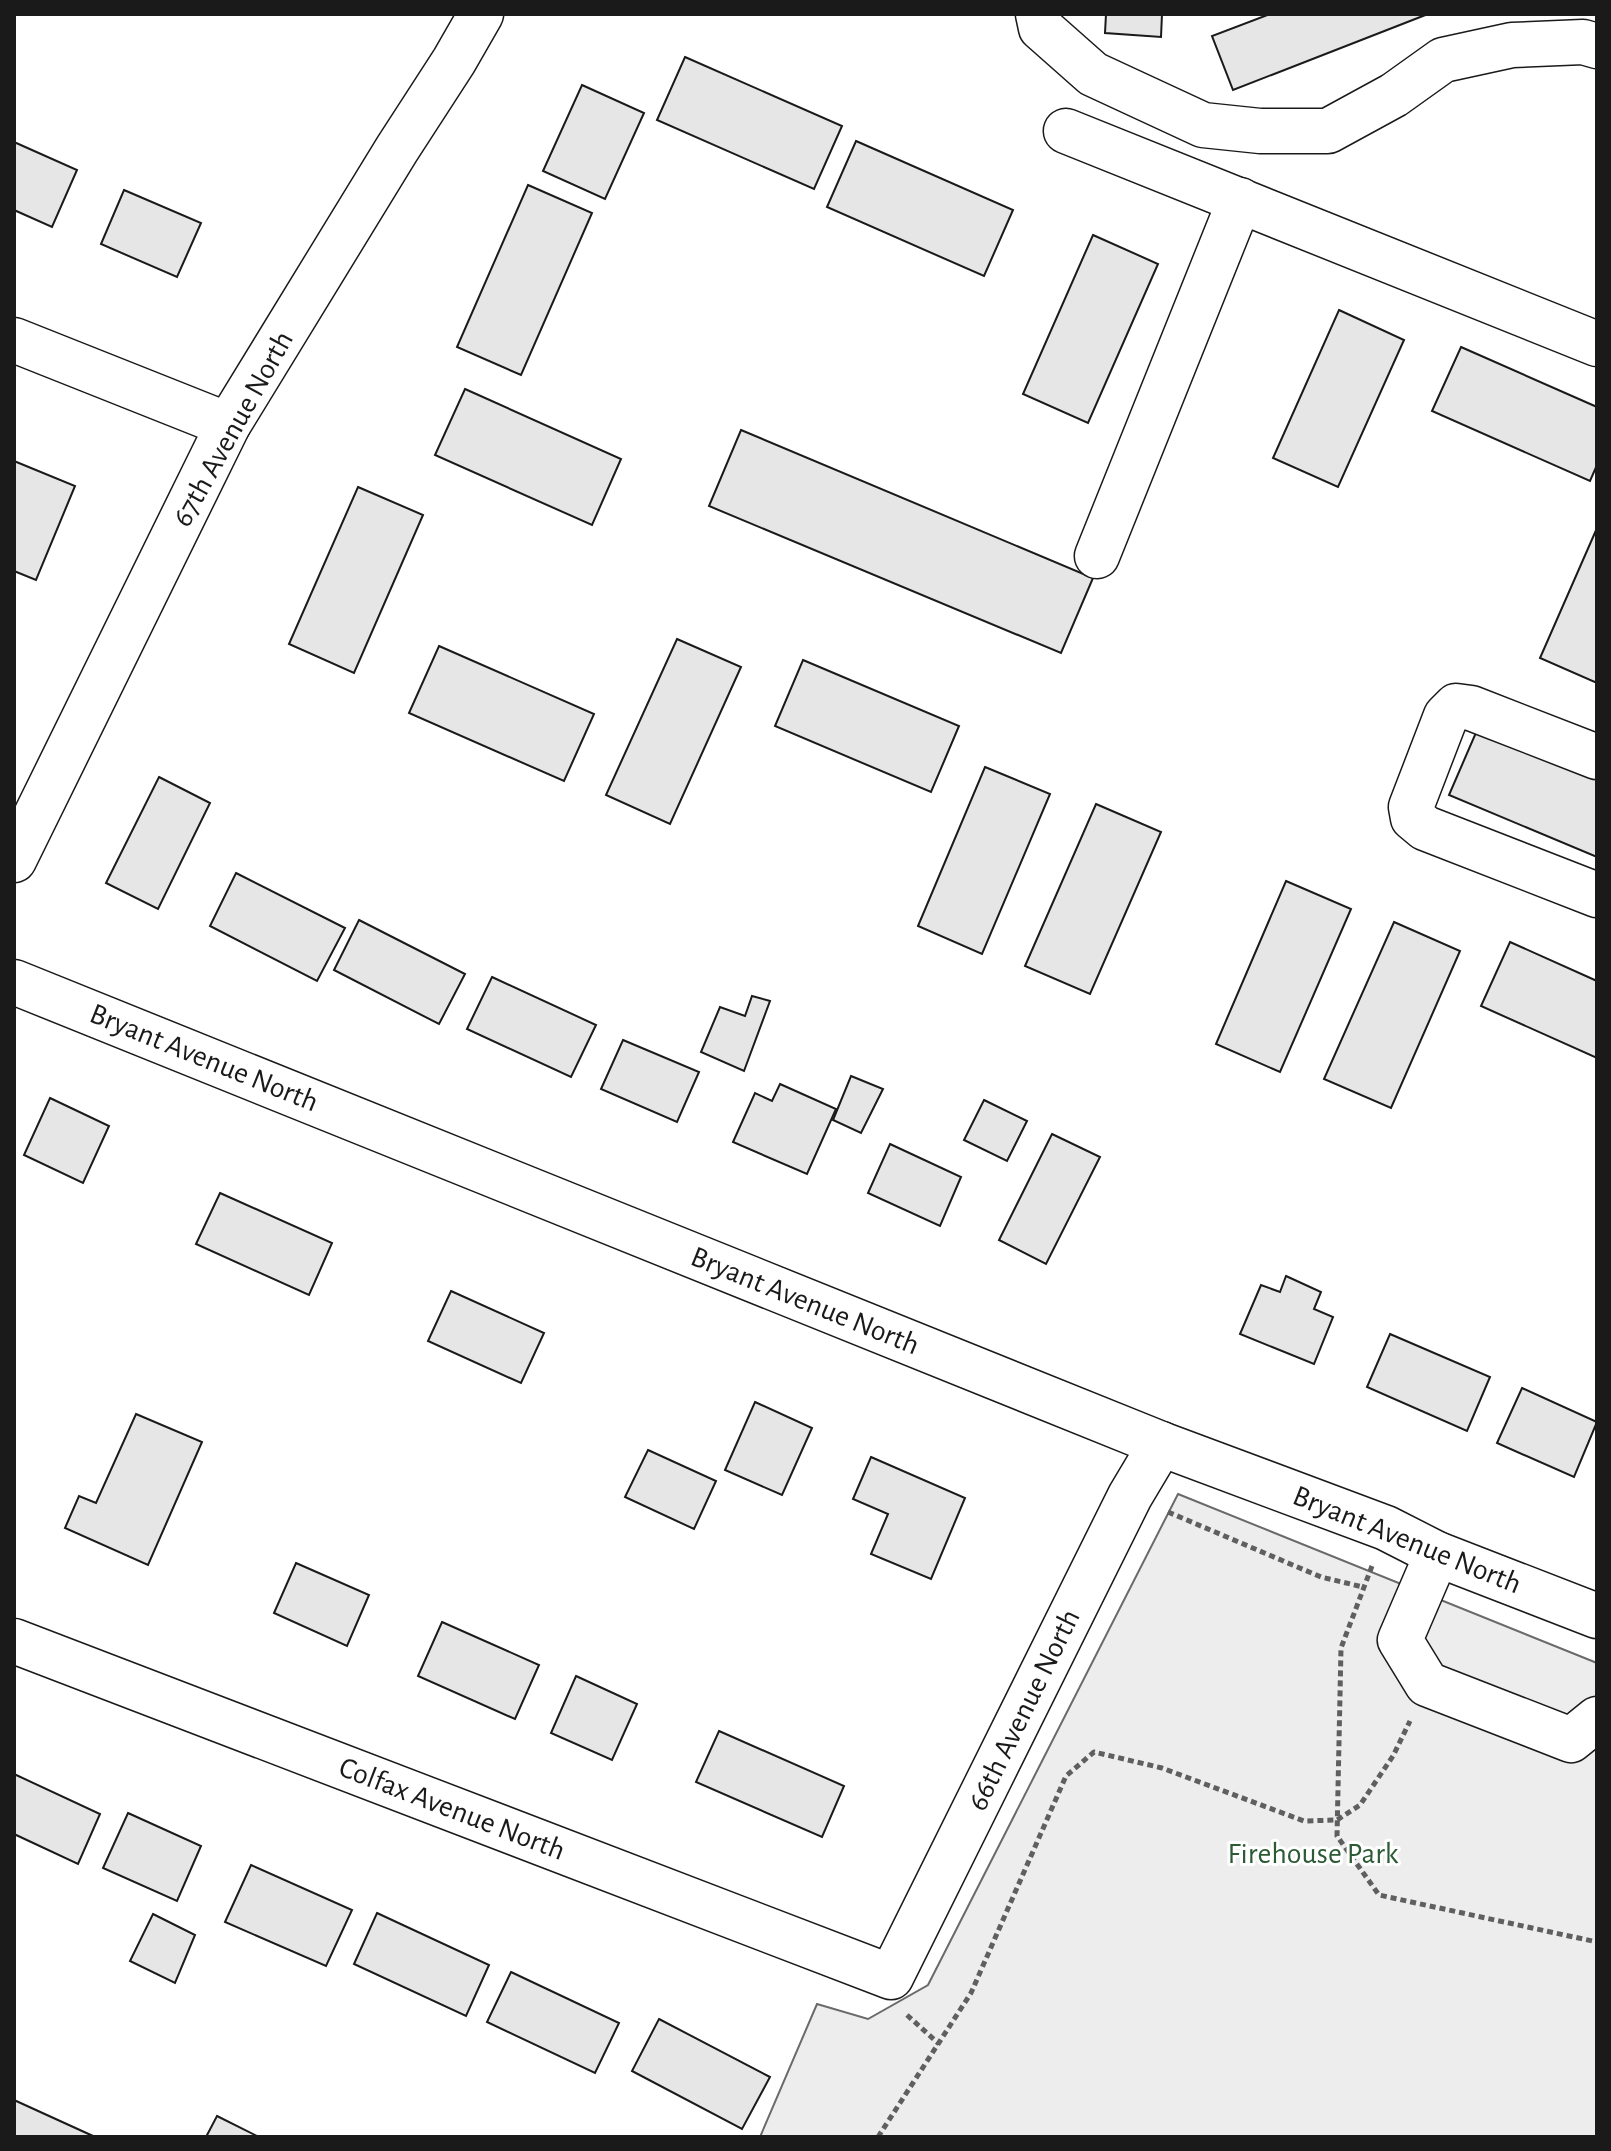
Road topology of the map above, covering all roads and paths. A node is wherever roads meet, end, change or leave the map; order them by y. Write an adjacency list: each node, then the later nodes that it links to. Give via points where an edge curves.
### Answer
1 (481, 14): 8 (street, 67th Avenue North)
2 (1038, 14): 3 (street, via 1041,28 1093,74 1203,125 1260,131 1328,131 1394,95 1443,60 1512,45)
3 (1597, 46)
4 (1066, 131): 5 (street)
5 (1240, 200): 7 (street); 9 (street)
6 (14, 340): 8 (street)
7 (1597, 344)
8 (228, 425): 11 (street, 67th Avenue North)
9 (1097, 556)
10 (1597, 757): 12 (street, via 1456,706 1446,716 1411,807 1413,818 1425,828)
11 (14, 860)
12 (1597, 895)
13 (14, 982): 14 (street, Bryant Avenue North)
14 (1161, 1444): 15 (street, 66th Avenue North); 16 (street, Bryant Avenue North)
15 (1130, 1496): 18 (path, via 1321,1577); 25 (street, 66th Avenue North)
16 (1386, 1528): 17 (street, Bryant Avenue North); 18 (path)
17 (1437, 1554): 19 (street, Bryant Avenue North); 21 (street, via 1400,1640)
18 (1364, 1587): 23 (path, via 1341,1648)
19 (1597, 1616)
20 (14, 1641): 25 (street, Colfax Avenue North)
21 (1427, 1684): 22 (street, via 1571,1740); 23 (path, via 1393,1756 1360,1805)
22 (1597, 1719)
23 (1337, 1820): 24 (path, via 1337,1836 1379,1895); 26 (path, via 1304,1821 1162,1768 1094,1752 1066,1776 971,1993)
24 (1597, 1942)
25 (891, 1977)
26 (878, 2137)

